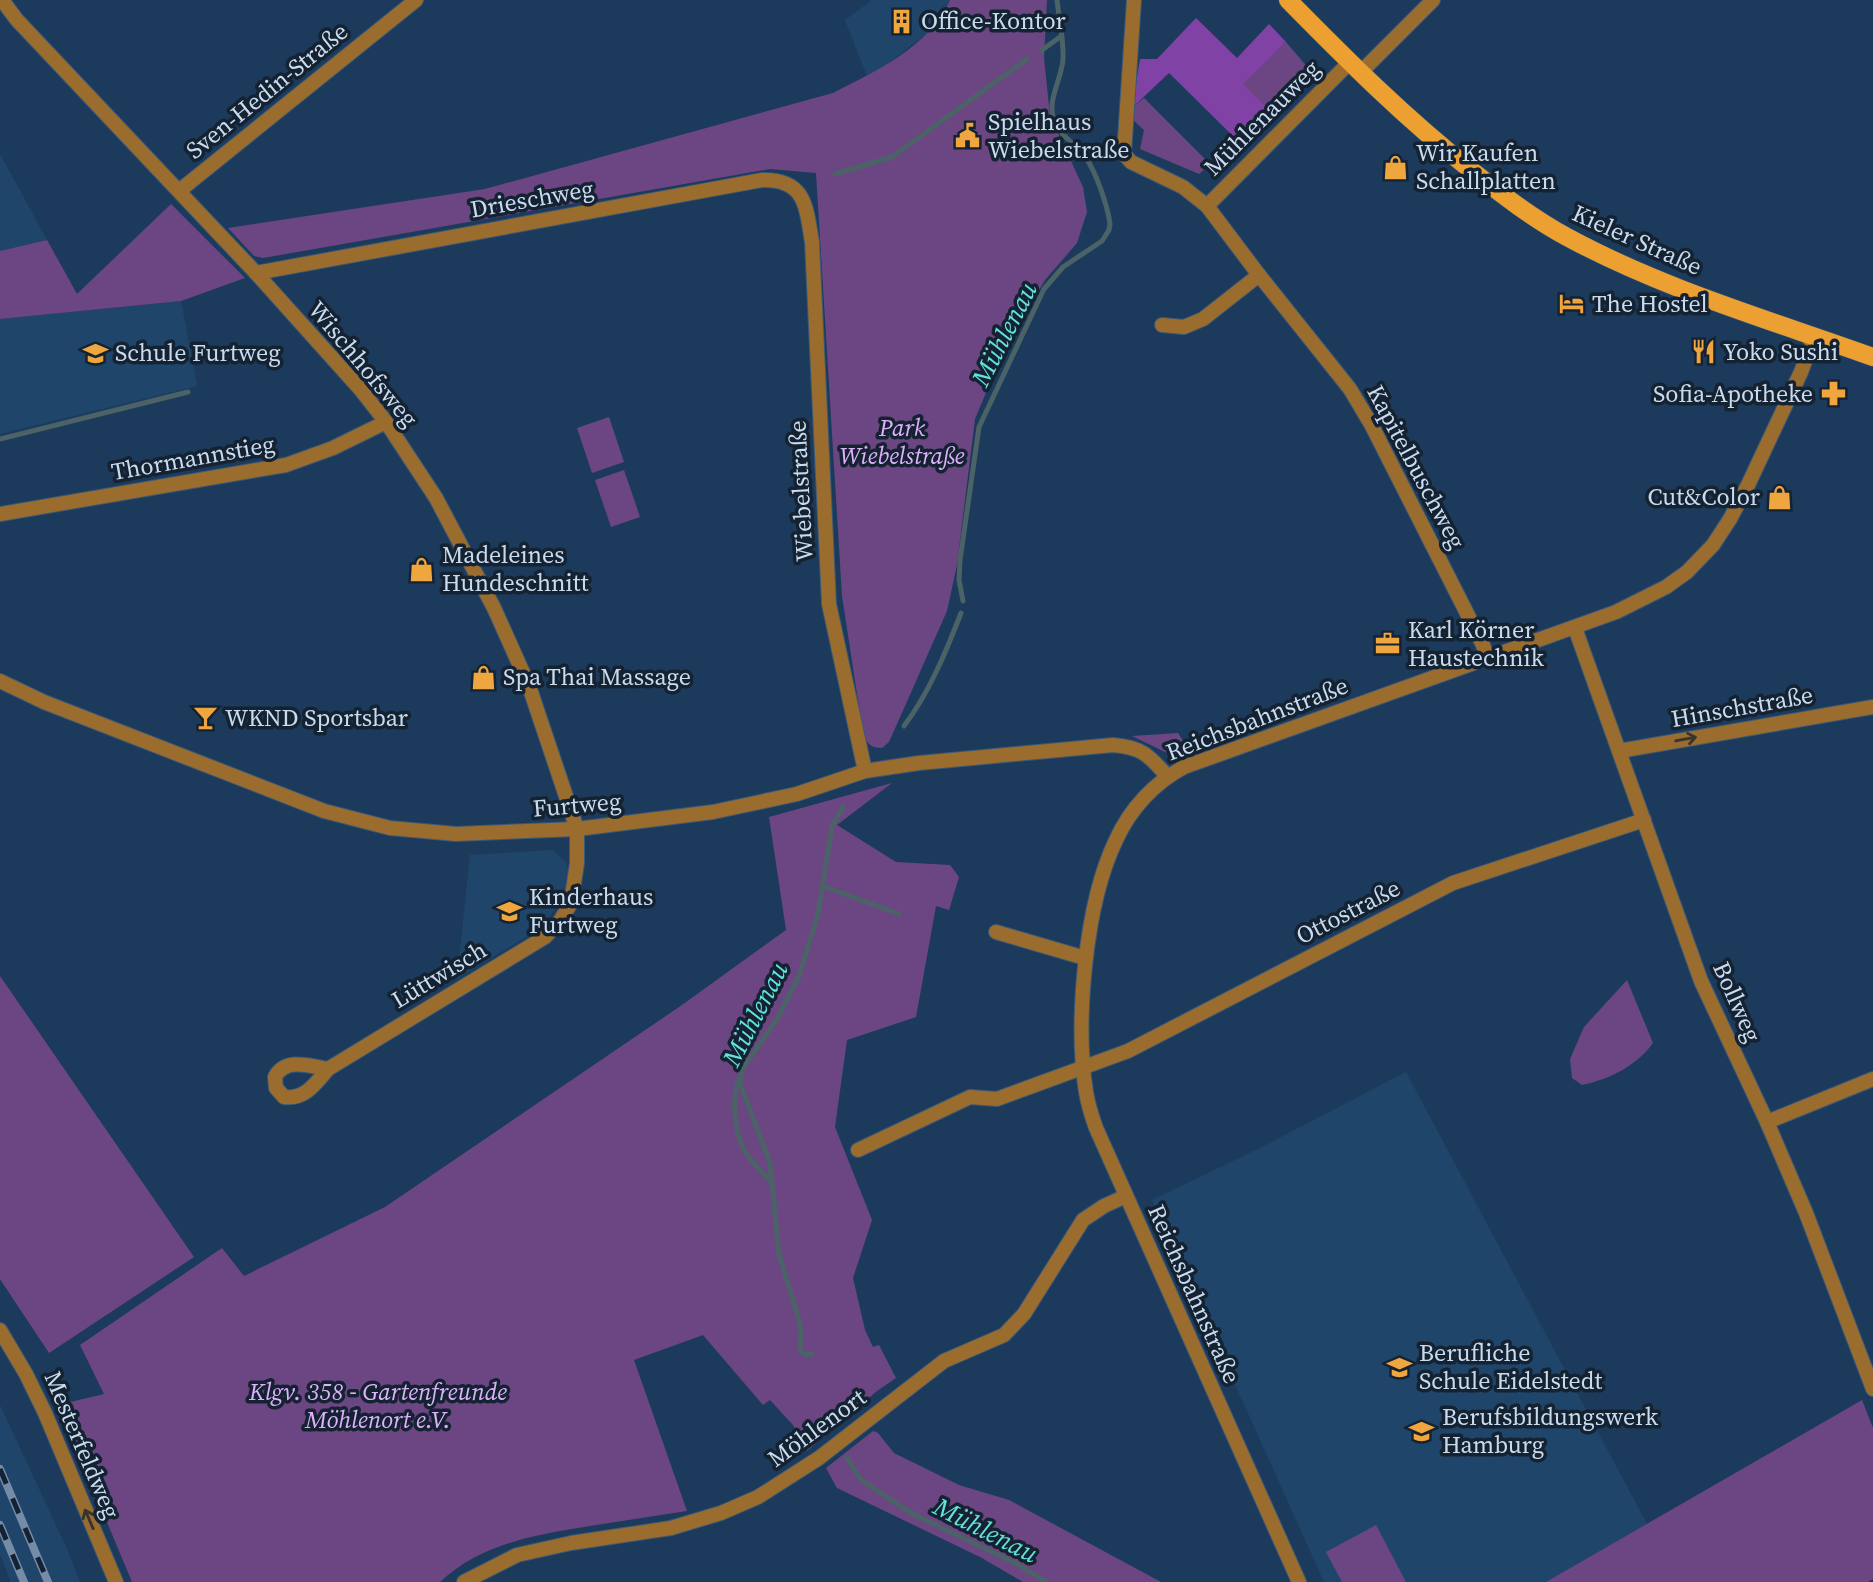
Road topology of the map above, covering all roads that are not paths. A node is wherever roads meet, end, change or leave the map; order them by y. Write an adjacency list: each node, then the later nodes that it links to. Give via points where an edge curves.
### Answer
1 (2, 0): 7 (street, Wischhofsweg)
2 (416, 0): 7 (street, Sven-Hedin-Straße)
3 (1134, 0): 8 (street, Kapitelbuschweg, via 1124,154 1131,163 1183,187)
4 (1288, 0): 6 (main road, Kieler Straße)
5 (1433, 0): 6 (street, Mühlenauweg)
6 (1355, 67): 8 (street, Mühlenauweg); 13 (main road, Kieler Straße, via 1507,199 1565,236 1637,271)
7 (178, 191): 10 (street, Wischhofsweg)
8 (1207, 205): 11 (street, Kapitelbuschweg)
9 (806, 206): 10 (street, Drieschweg, via 798,191 774,180 762,180); 22 (street, Wiebelstraße, via 812,242 829,604)
10 (256, 273): 15 (street, Wischhofsweg)
11 (1259, 275): 12 (street, via 1203,319 1184,327); 18 (street, Kapitelbuschweg, via 1363,408)
12 (1162, 324)
13 (1814, 337): 14 (main road, Kieler Straße); 17 (street, Reichsbahnstraße, via 1730,519 1704,556 1666,587)
14 (1873, 357)
15 (386, 422): 16 (street, Thormannstieg, via 286,466); 25 (street, Wischhofsweg, via 436,498 494,608 528,686)
16 (0, 514)
17 (1575, 628): 18 (street, Reichsbahnstraße); 21 (street, Bollweg)
18 (1488, 660): 23 (street, Reichsbahnstraße)
19 (0, 681): 25 (street, Furtweg, via 202,764 363,822 456,834)
20 (1873, 707): 21 (street, Hinschstraße, one-way to 20)
21 (1619, 751): 24 (street, Bollweg)
22 (865, 771): 23 (street, Furtweg, via 1113,746 1146,753); 25 (street, Furtweg, via 797,794 725,810)
23 (1167, 776): 27 (street, Reichsbahnstraße, via 1141,800 1115,840 1098,892)
24 (1644, 820): 28 (street, Ottostraße, via 1453,883 1128,1051); 31 (street, Bollweg, via 1701,981)
25 (578, 829): 29 (street, Lüttwisch, via 571,903 545,937)
26 (996, 932): 27 (street)
27 (1085, 958): 28 (street, Reichsbahnstraße)
28 (1083, 1068): 32 (street, Ottostraße, via 997,1099 970,1097); 33 (street, Reichsbahnstraße, via 1096,1128)
29 (328, 1069)
30 (1873, 1079): 31 (street)
31 (1768, 1122): 35 (street, Bollweg)
32 (858, 1150)
33 (1126, 1196): 37 (street, Möhlenort, via 1083,1220 1024,1314 1004,1335 944,1361 819,1458 768,1491 702,1520 517,1555); 38 (street, Reichsbahnstraße)
34 (0, 1330): 36 (street, Mesterfeldweg, one-way to 34, via 45,1413)
35 (1873, 1389)
36 (116, 1582)
37 (464, 1582)
38 (1299, 1582)

